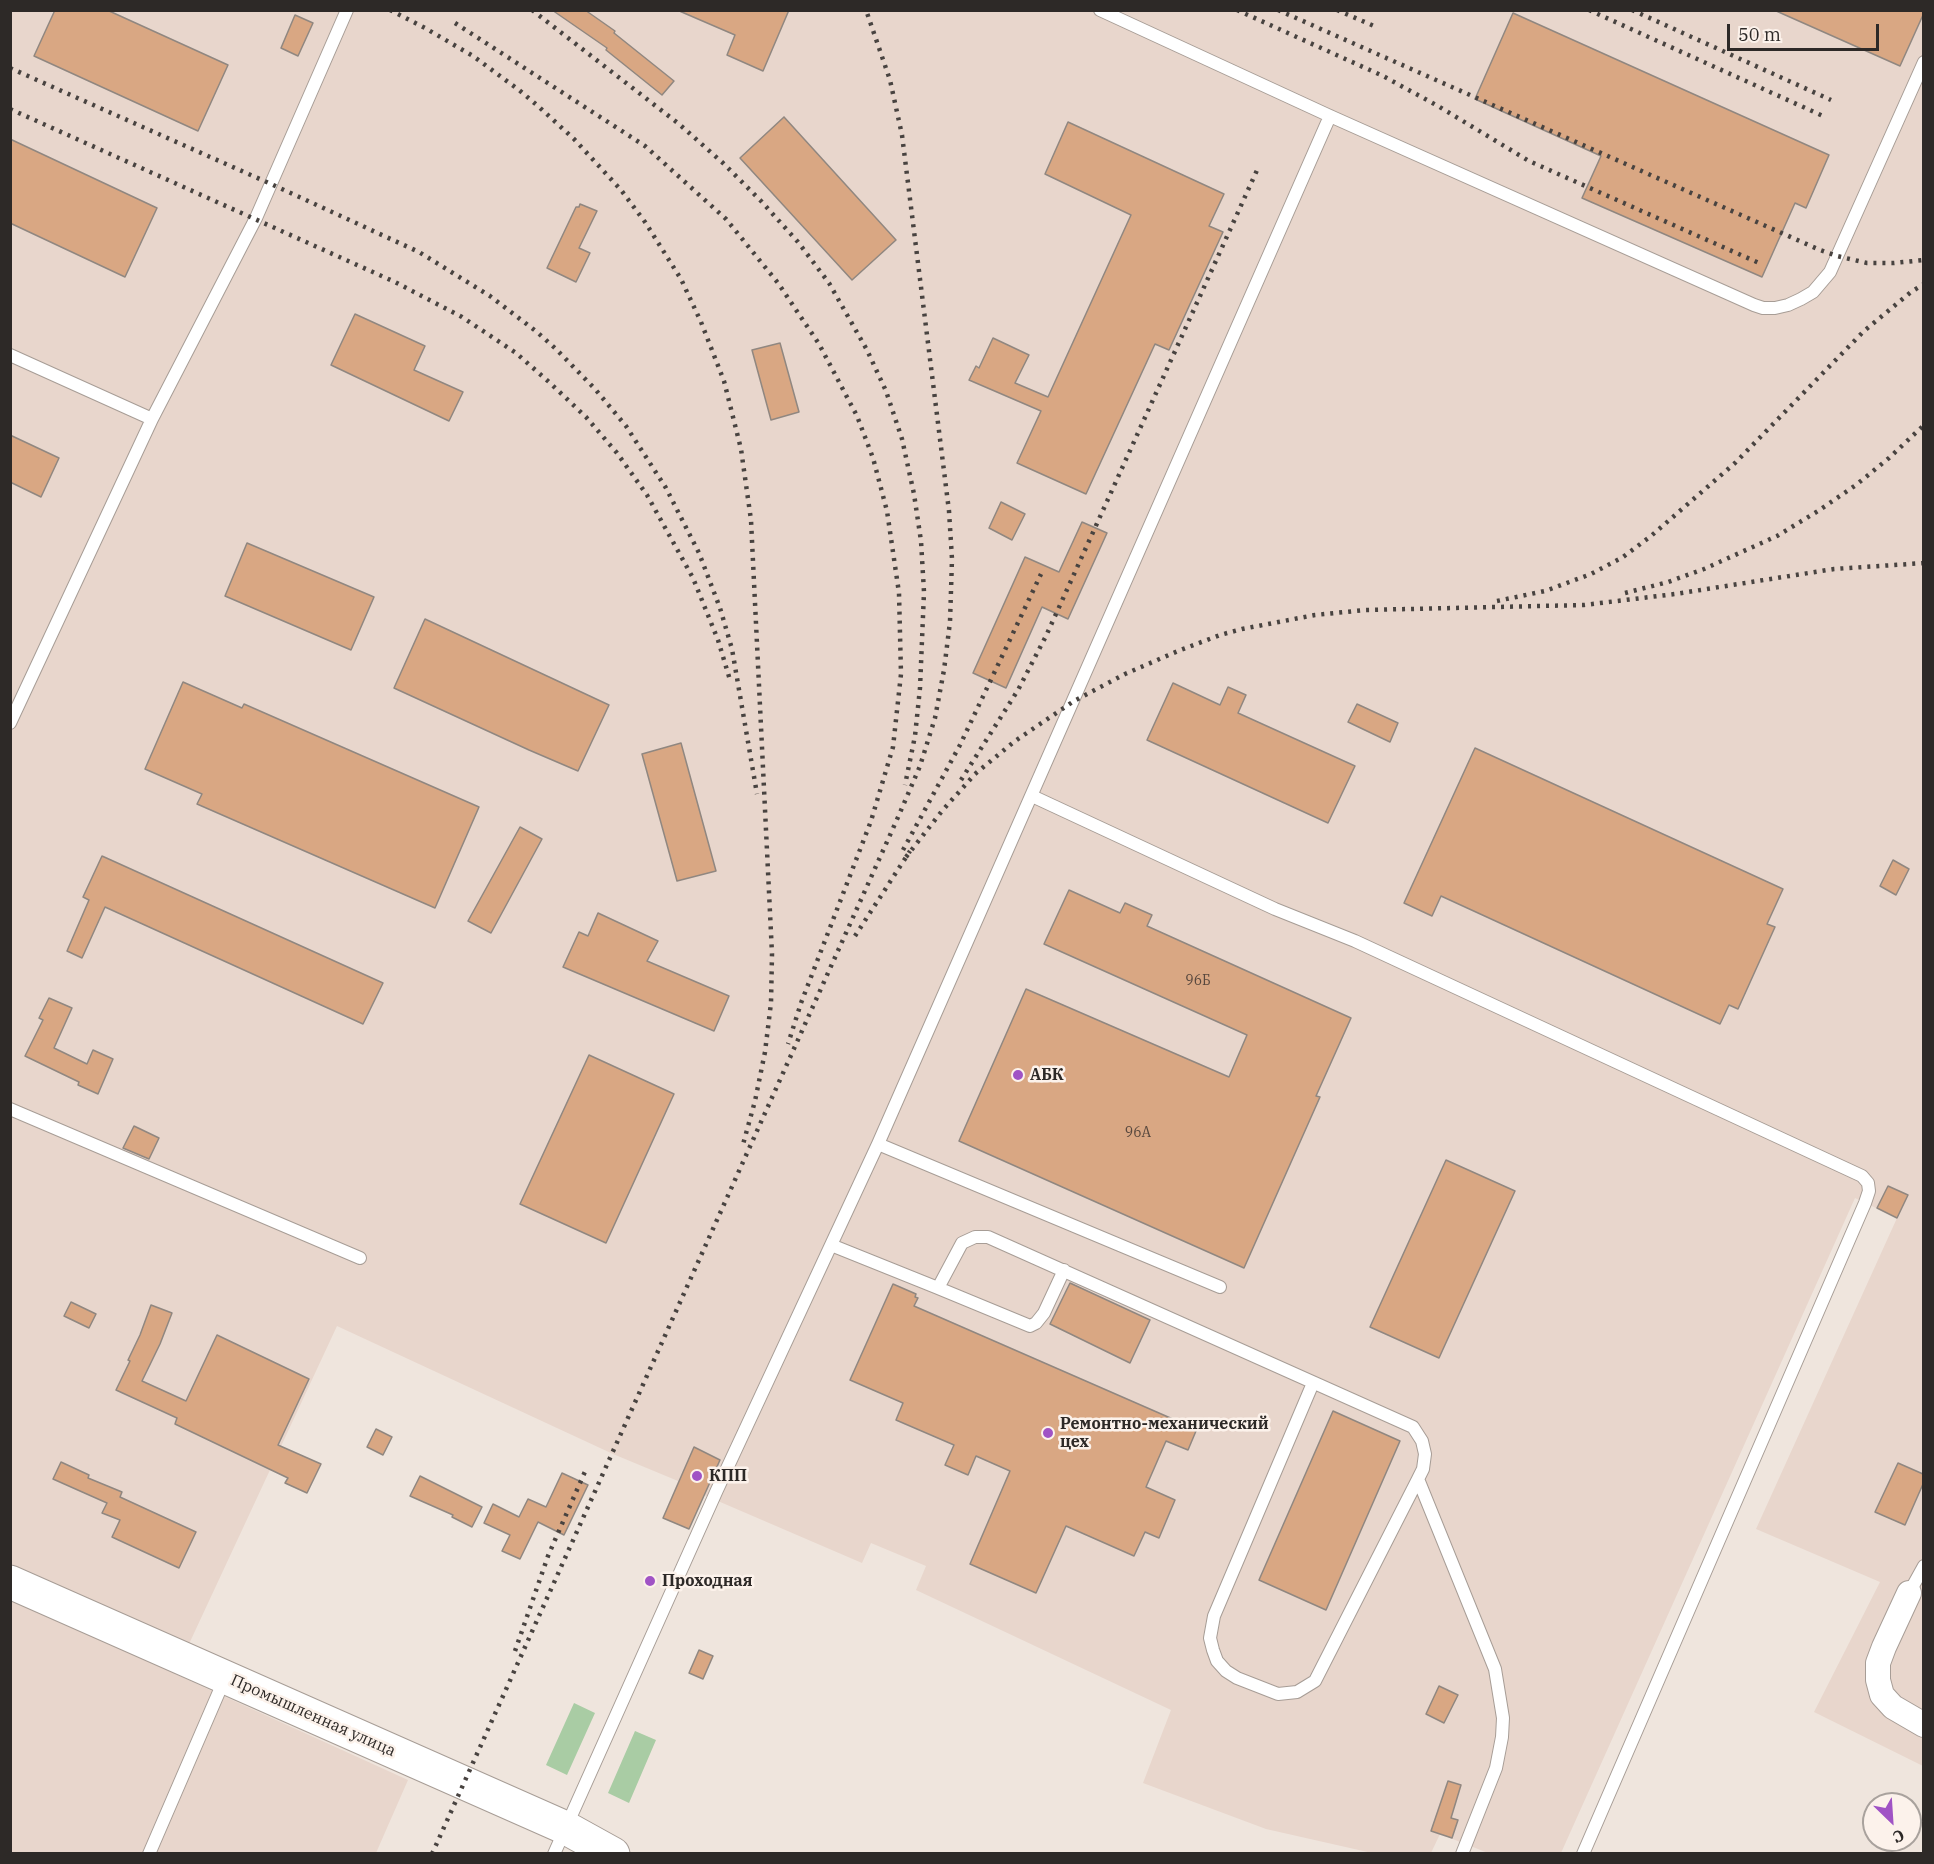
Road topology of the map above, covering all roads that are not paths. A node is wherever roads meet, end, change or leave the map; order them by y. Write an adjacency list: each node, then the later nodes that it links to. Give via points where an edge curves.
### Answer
1 (347, 10): 6 (lane, via 256,218)
2 (1100, 10): 4 (lane)
3 (1923, 62): 4 (lane, via 1830,272 1813,292 1775,308 1754,305)
4 (1330, 116): 8 (lane)
5 (10, 355): 6 (lane)
6 (152, 419): 7 (lane)
7 (10, 723)
8 (1032, 796): 10 (lane); 27 (lane, via 1275,909 1356,941 1862,1176 1868,1183 1865,1203)
9 (10, 1109): 12 (lane)
10 (878, 1144): 11 (lane); 14 (lane)
11 (831, 1245): 15 (lane); 23 (lane)
12 (360, 1258)
13 (1064, 1270): 15 (lane, via 988,1236 975,1237 957,1249); 15 (lane, via 1040,1319 1030,1326); 16 (lane)
14 (1220, 1287)
15 (938, 1288)
16 (1314, 1383): 17 (lane, via 1413,1427 1425,1454); 17 (lane, via 1214,1616 1210,1638 1217,1661 1226,1671 1278,1694 1297,1692 1315,1681)
17 (1418, 1479): 26 (lane, via 1495,1669 1503,1718 1492,1780)
18 (1923, 1566): 20 (lane)
19 (10, 1582): 21 (street, Промышленная улица)
20 (1909, 1593): 22 (street, via 1878,1663 1878,1680 1882,1695 1893,1707)
21 (226, 1677): 23 (street, Промышленная улица); 24 (lane)
22 (1923, 1725)
23 (560, 1841): 25 (street, Промышленная улица)
24 (149, 1854)
25 (613, 1854)
26 (1462, 1854)
27 (1583, 1854)

